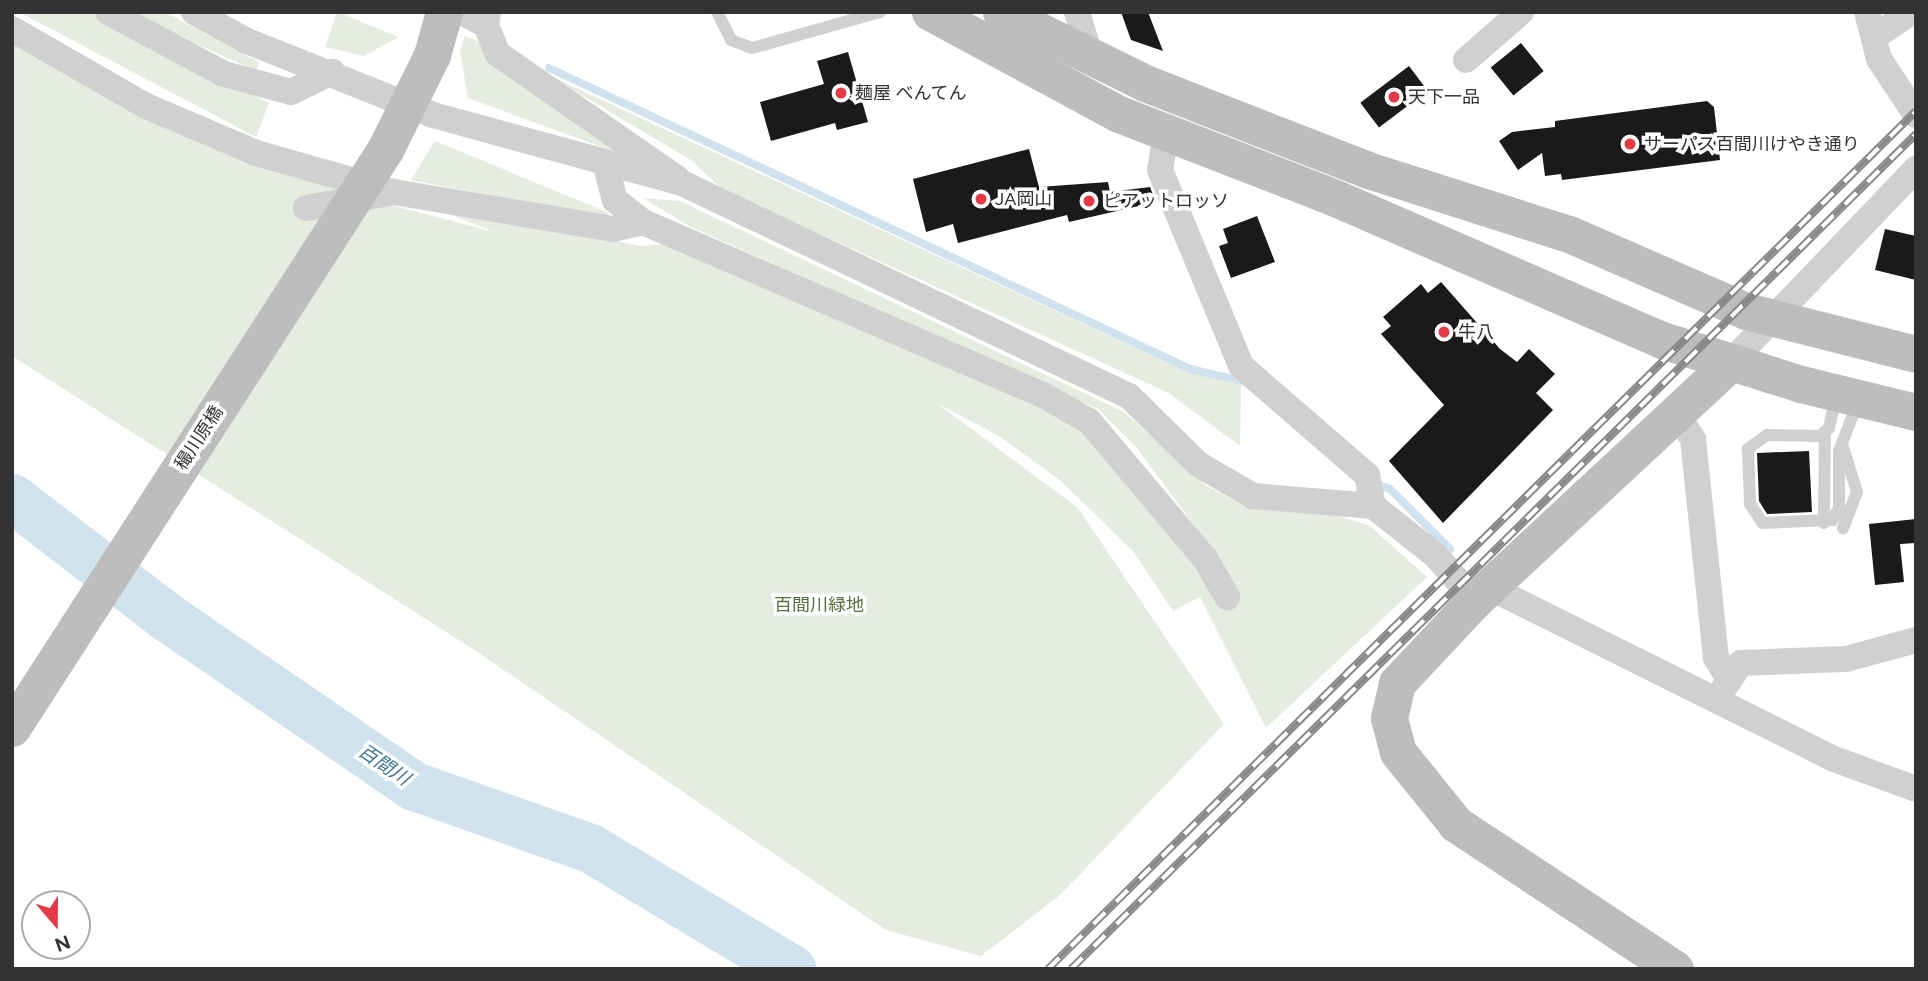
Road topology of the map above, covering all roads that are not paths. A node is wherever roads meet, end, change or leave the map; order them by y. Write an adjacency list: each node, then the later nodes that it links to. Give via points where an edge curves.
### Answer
1 (108, 12): 16 (street, via 224,74 278,89 291,92)
2 (194, 12): 16 (street, via 247,41)
3 (717, 12): 4 (lane, via 731,40 752,48)
4 (880, 12)
5 (929, 12): 19 (street)
6 (1001, 12): 14 (street)
7 (1077, 12): 14 (street)
8 (1911, 12): 12 (street)
9 (1508, 16): 15 (street)
10 (487, 18): 11 (street); 22 (street, via 498,54 661,162)
11 (448, 19): 17 (street, 穝川原橋)
12 (1871, 24): 18 (street, via 1879,58)
13 (12, 29): 23 (street, via 146,106 232,143)
14 (1091, 59): 26 (street, via 1367,170 1569,234)
15 (1466, 60)
16 (332, 72): 17 (street)
17 (409, 106): 20 (street); 41 (street, 穝川原橋, bridge)
18 (1916, 115)
19 (1166, 133): 28 (street); 34 (street, via 1160,170 1241,366 1262,378 1300,423)
20 (606, 165): 22 (street); 25 (street, via 615,200)
21 (1916, 169): 26 (street)
22 (682, 183): 34 (street, via 1129,396 1198,464 1253,496)
23 (394, 191): 24 (street); 25 (street, via 613,229)
24 (306, 208)
25 (643, 222): 38 (street, via 1043,395 1088,421 1190,539)
26 (1770, 318): 27 (street); 28 (street)
27 (1916, 354)
28 (1730, 363): 29 (street); 30 (street)
29 (1848, 395): 31 (street); 32 (lane); 33 (lane)
30 (1675, 412): 37 (street); 40 (street, via 1693,439)
31 (1916, 412)
32 (1825, 432): 35 (lane); 35 (lane, via 1767,435 1752,443 1746,456 1756,518)
33 (1842, 443): 35 (lane, via 1839,507); 36 (lane, via 1857,492)
34 (1370, 489): 37 (street, via 1435,555)
35 (1824, 523)
36 (1843, 528)
37 (1482, 593): 40 (street); 43 (street, via 1397,683 1388,718 1398,752 1456,824)
38 (1227, 597)
39 (1916, 640): 40 (street, via 1846,659 1741,663)
40 (1722, 690): 42 (street, via 1834,759)
41 (12, 728)
42 (1916, 789)
43 (1675, 969)

